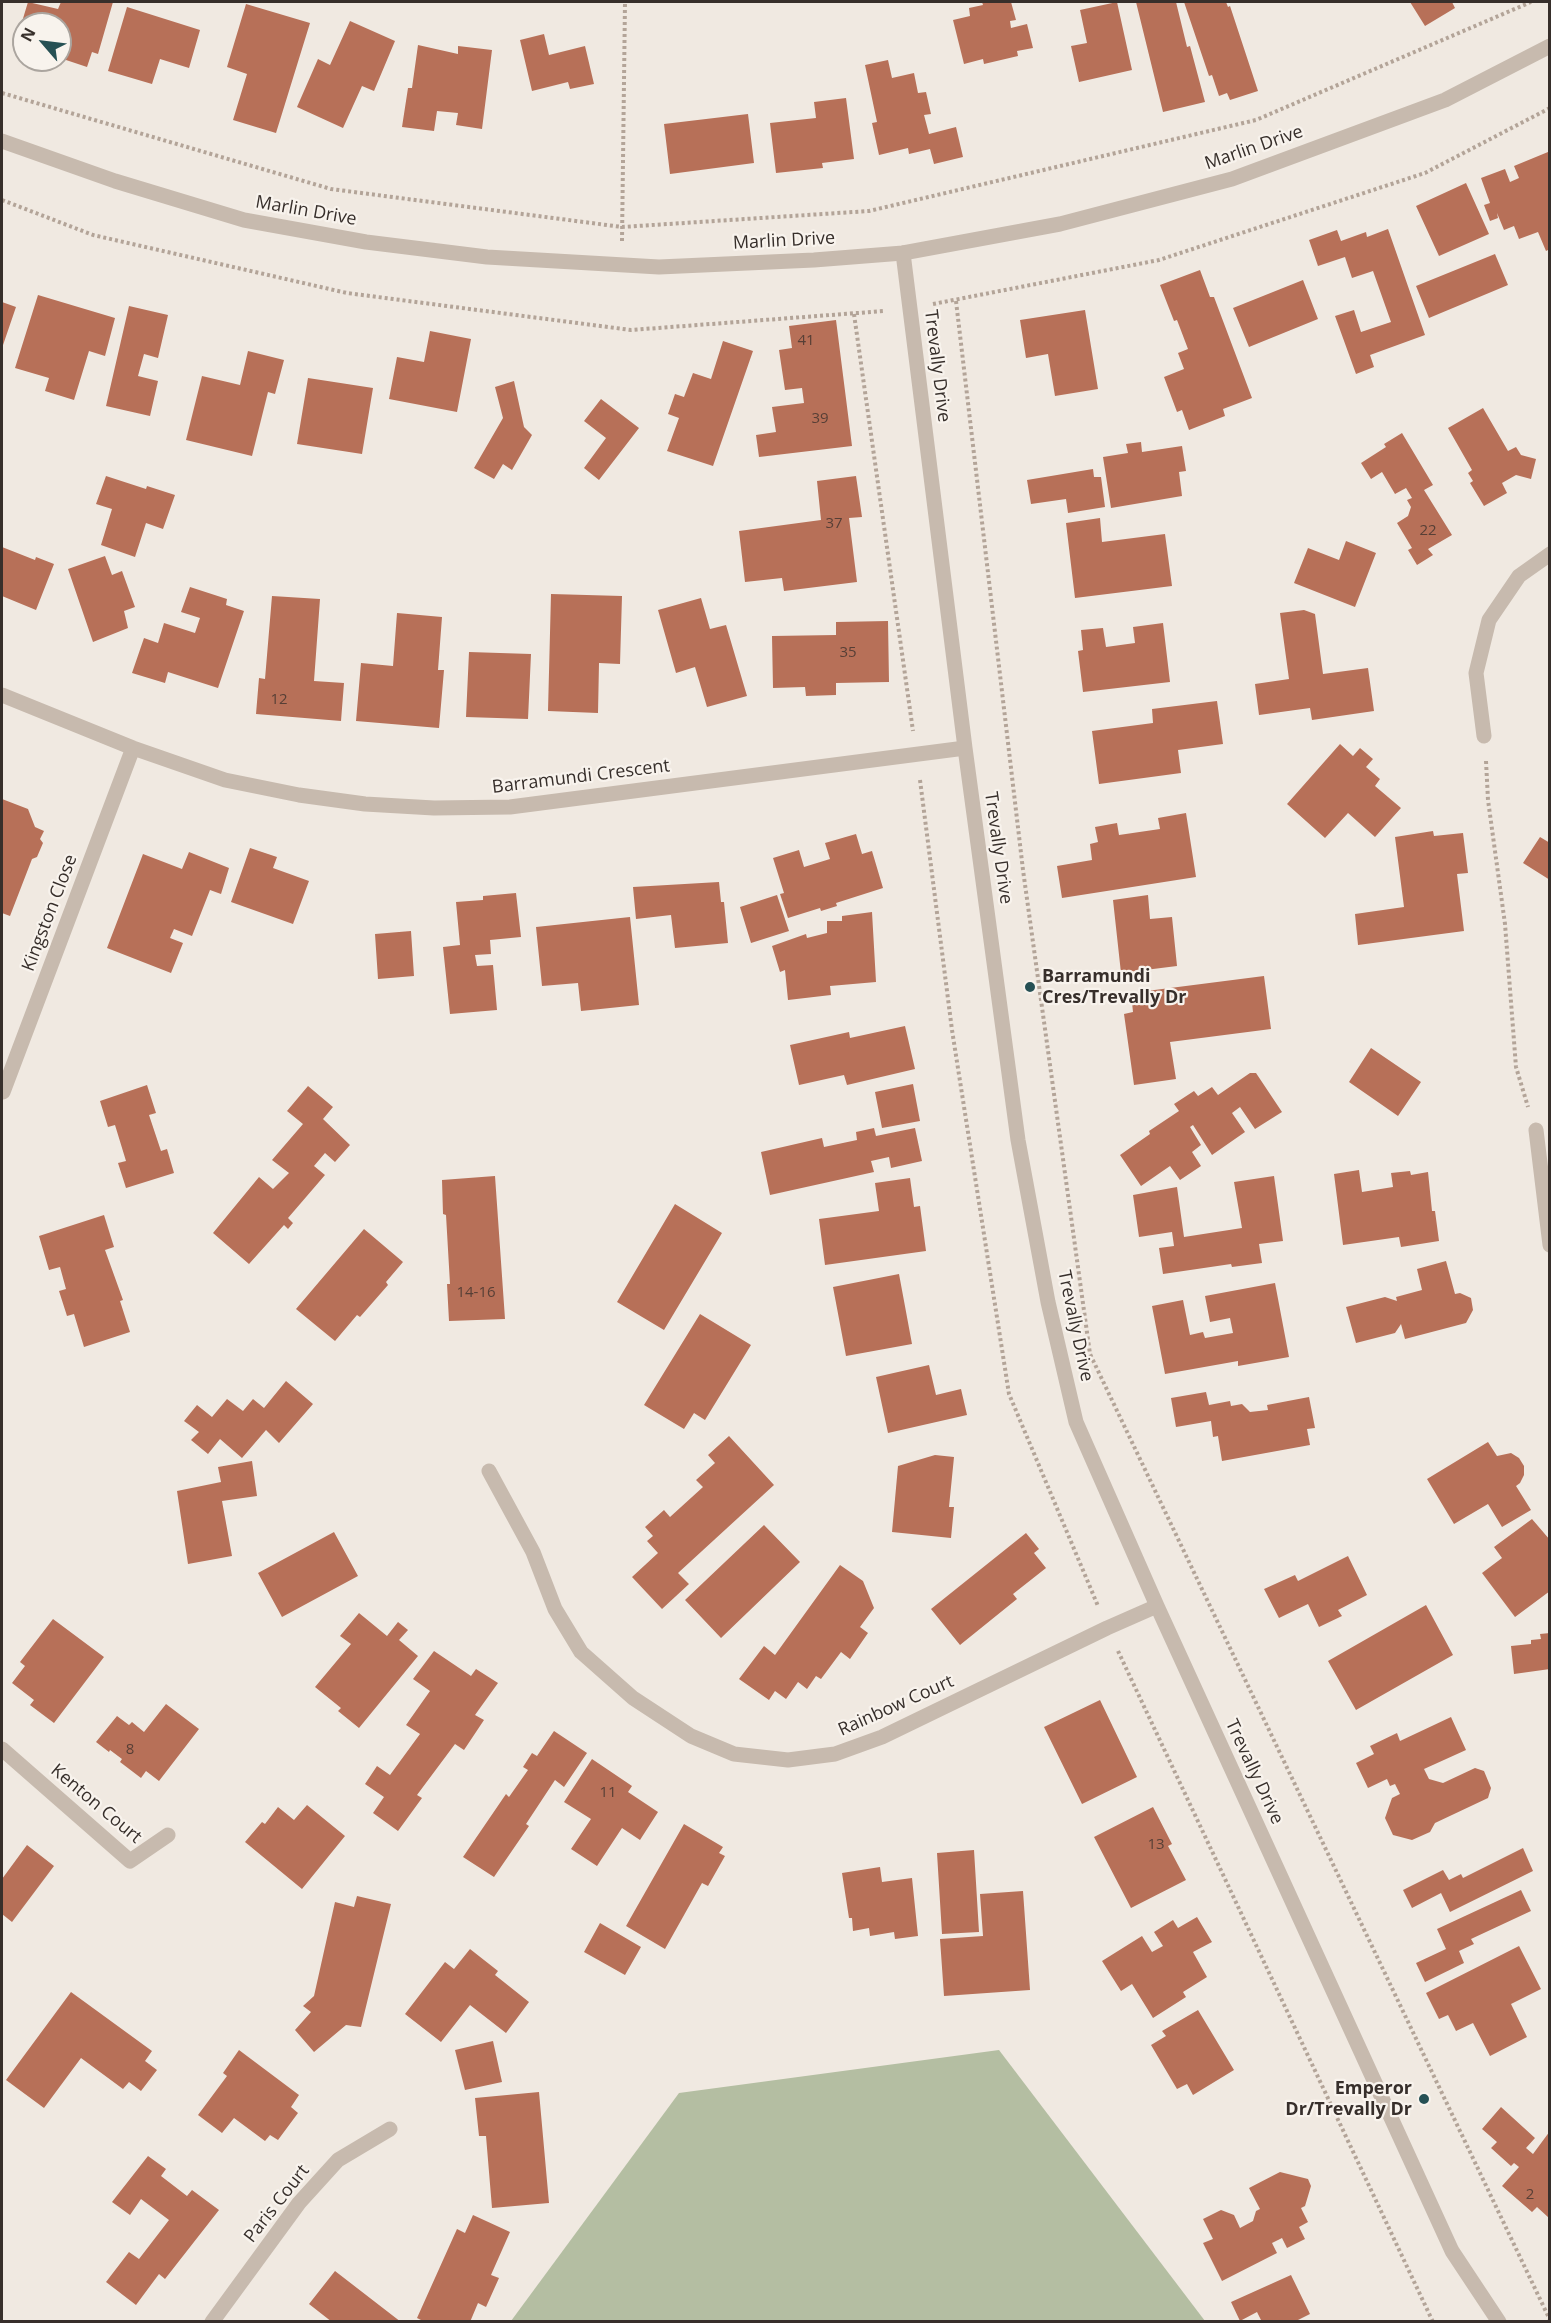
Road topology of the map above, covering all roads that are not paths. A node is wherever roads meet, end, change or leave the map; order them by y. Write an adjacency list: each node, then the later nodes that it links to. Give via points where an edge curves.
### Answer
1 (1550, 46): 3 (street, Marlin Drive, via 1446,100 1232,179 1060,224)
2 (2, 141): 3 (street, Marlin Drive, via 244,220 366,242 487,257 659,267)
3 (903, 253): 8 (street, Trevally Drive)
4 (1550, 554): 6 (street, via 1519,576 1489,620 1476,673)
5 (2, 695): 7 (street, Barramundi Crescent)
6 (1484, 736)
7 (133, 748): 8 (street, Barramundi Crescent, via 225,780 277,791 365,804 434,808 510,807); 9 (street, Kingston Close)
8 (965, 748): 13 (street, Trevally Drive, via 1018,1140 1048,1302 1076,1422)
9 (3, 1092)
10 (1536, 1130): 11 (street)
11 (1550, 1245)
12 (489, 1471): 13 (street, Rainbow Court, via 533,1552 555,1609 582,1652 633,1698 691,1736 734,1754 788,1760 835,1754 882,1737)
13 (1157, 1606): 18 (street, Trevally Drive, via 1452,2251)
14 (2, 1749): 15 (street, Kenton Court, via 130,1861)
15 (168, 1834)
16 (390, 2128): 17 (street, Paris Court, via 338,2160 300,2203)
17 (213, 2322)
18 (1499, 2322)

